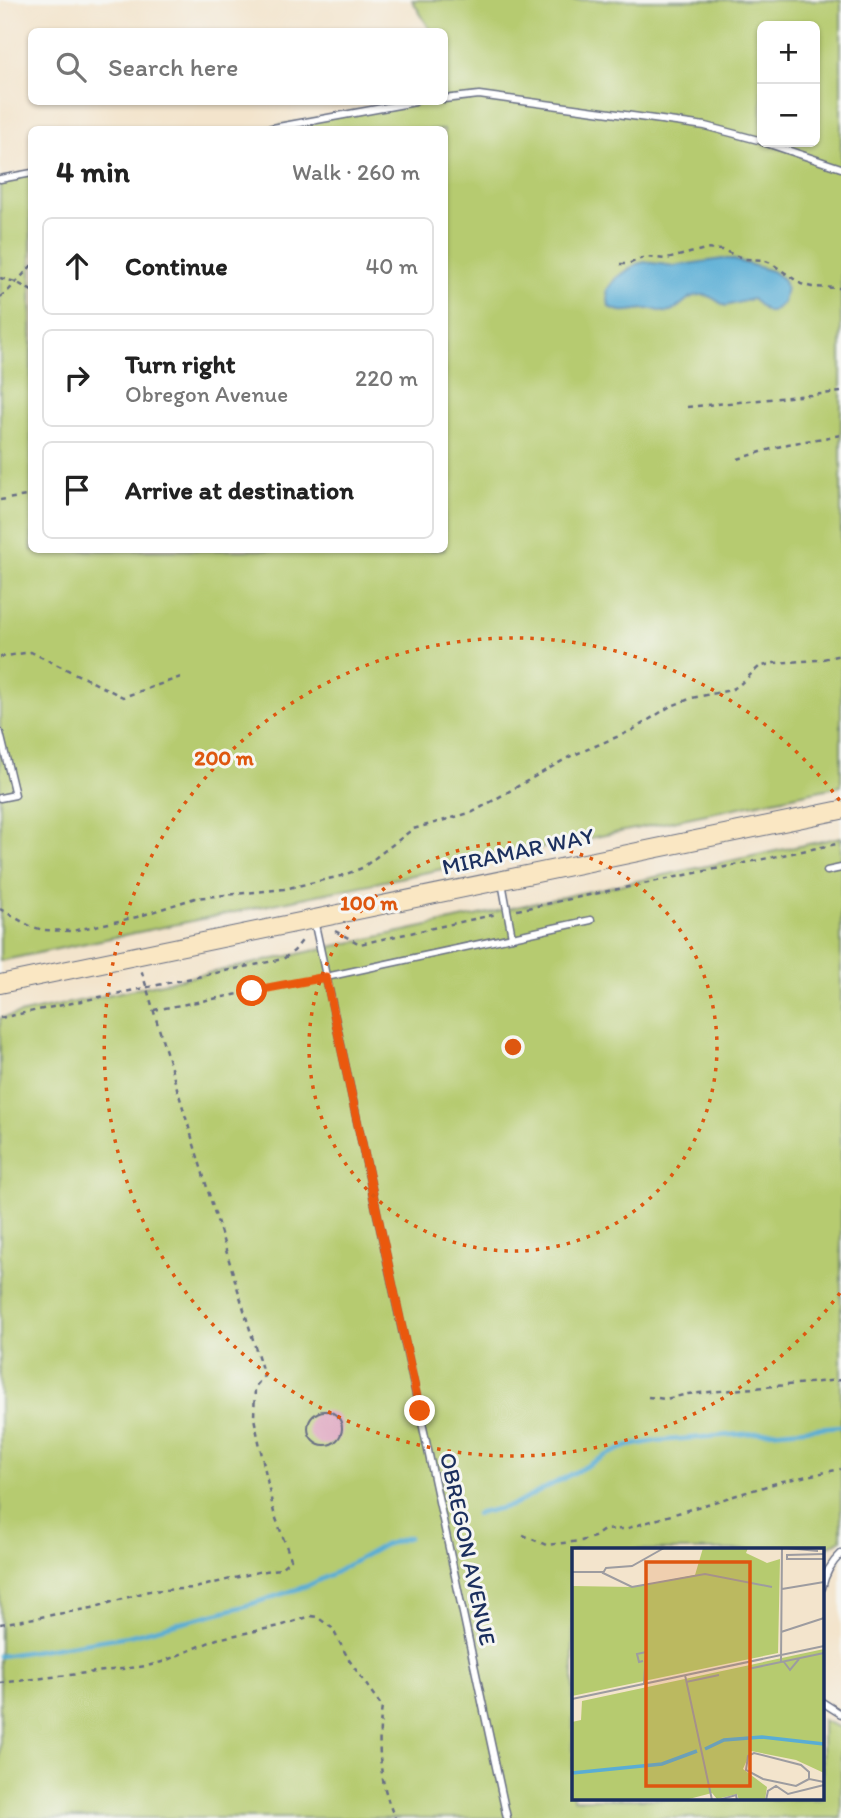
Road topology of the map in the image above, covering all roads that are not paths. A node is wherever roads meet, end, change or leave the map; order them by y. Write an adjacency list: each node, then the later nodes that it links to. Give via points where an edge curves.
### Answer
1 (448, 99): 4 (lane, via 479,95 705,126)
2 (399, 105): 3 (lane)
3 (284, 126)
4 (757, 140)
5 (778, 147): 6 (lane)
6 (841, 168)
7 (28, 174): 8 (lane)
8 (0, 179)
9 (0, 733): 10 (lane, via 15,795)
10 (0, 798)
11 (841, 810): 14 (street, MIRAMAR WAY)
12 (841, 868): 13 (lane)
13 (827, 871)
14 (502, 880): 16 (street, MIRAMAR WAY); 17 (lane)
15 (591, 920): 17 (lane)
16 (315, 925): 18 (lane, OBREGON AVENUE); 19 (street, MIRAMAR WAY)
17 (512, 937): 18 (lane)
18 (326, 977): 24 (lane, OBREGON AVENUE)
19 (0, 984)
20 (841, 1554): 21 (lane)
21 (824, 1576)
22 (824, 1703): 23 (lane)
23 (841, 1714)
24 (507, 1818)

